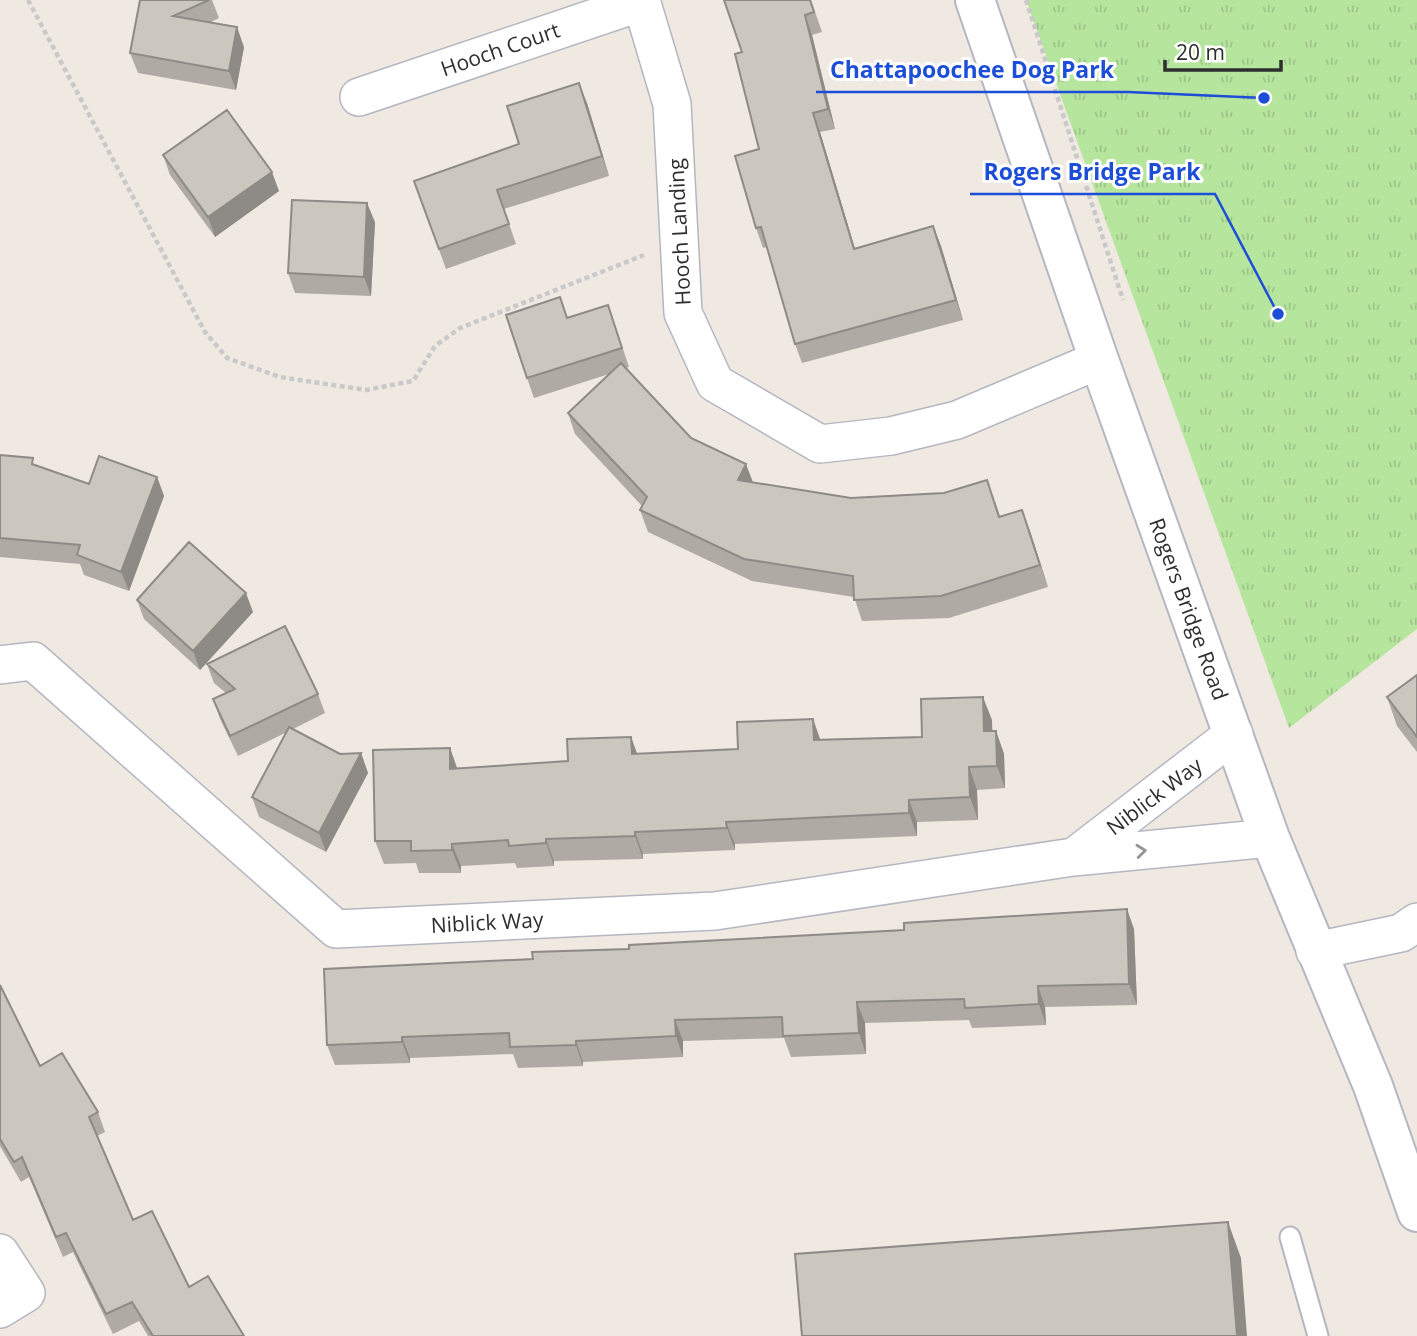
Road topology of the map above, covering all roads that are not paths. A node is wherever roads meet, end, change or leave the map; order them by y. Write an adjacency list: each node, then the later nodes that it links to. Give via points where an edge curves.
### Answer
1 (975, 0): 4 (street, Rogers Bridge Road)
2 (642, 1): 3 (street, Hooch Court); 4 (street, Hooch Landing, via 672,104 683,313 715,383 820,444 891,436 957,420)
3 (359, 97)
4 (1099, 360): 6 (street, Rogers Bridge Road)
5 (0, 665): 8 (street, Niblick Way, via 33,661 336,929 715,911)
6 (1234, 734): 7 (street, Rogers Bridge Road); 8 (street, Niblick Way)
7 (1270, 838): 8 (street, Niblick Way, one-way to 7); 10 (street, Rogers Bridge Road)
8 (1073, 857)
9 (1417, 922): 10 (street, via 1401,933)
10 (1315, 951): 11 (street, Rogers Bridge Road, via 1373,1086)
11 (1417, 1212)
12 (1290, 1237): 15 (lane)
13 (0, 1253): 14 (street, via 26,1293)
14 (0, 1309)
15 (1318, 1336)

